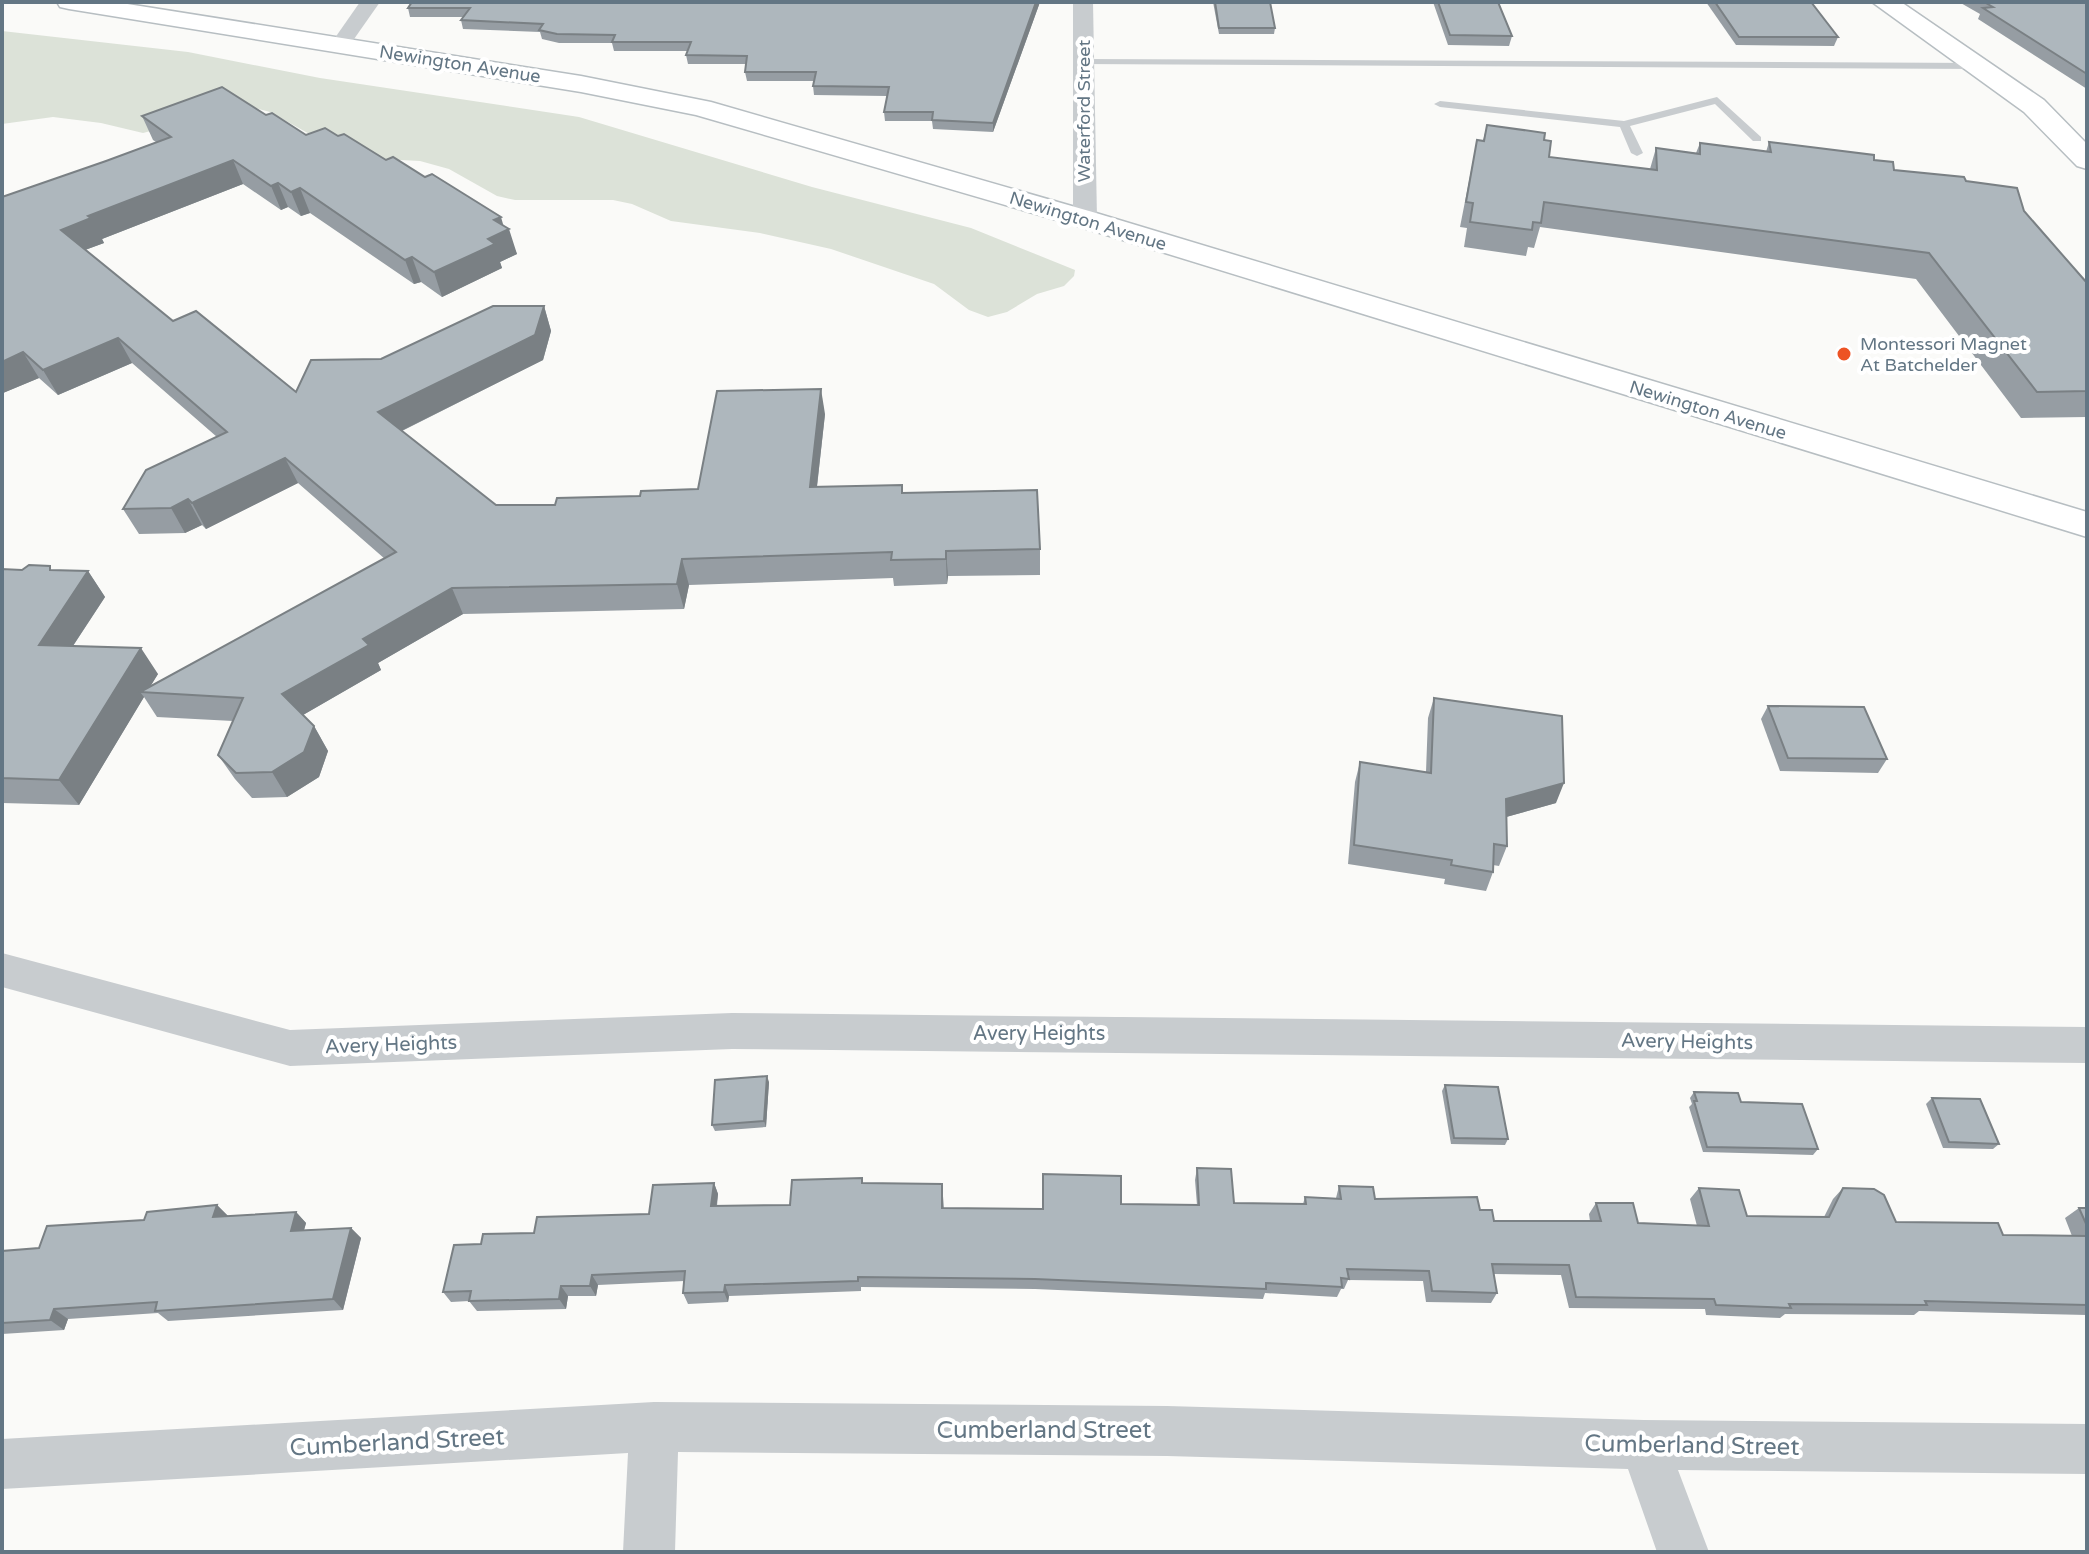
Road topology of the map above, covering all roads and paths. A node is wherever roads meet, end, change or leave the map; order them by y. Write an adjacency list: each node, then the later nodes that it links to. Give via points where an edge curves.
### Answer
1 (69, 2): 5 (main road, Newington Avenue)
2 (370, 2): 5 (street)
3 (1083, 2): 6 (street, Waterford Street)
4 (1884, 2): 7 (main road)
5 (340, 45): 13 (main road, Newington Avenue, via 701,108)
6 (1084, 62): 7 (lane); 13 (street, Waterford Street)
7 (1980, 66): 12 (main road)
8 (1440, 104): 9 (lane)
9 (1624, 124): 10 (lane, via 1717,100); 11 (lane)
10 (1757, 139)
11 (1637, 153)
12 (2084, 153)
13 (1085, 219): 14 (main road, Newington Avenue)
14 (2087, 525)
15 (2, 970): 16 (street, Avery Heights, via 290,1048 732,1031)
16 (2087, 1045)
17 (654, 1427): 18 (street, Cumberland Street, via 1167,1431); 20 (street, Cumberland Street); 21 (street)
18 (1644, 1445): 19 (street, Cumberland Street); 22 (street)
19 (2087, 1449)
20 (2, 1464)
21 (649, 1552)
22 (1683, 1552)

